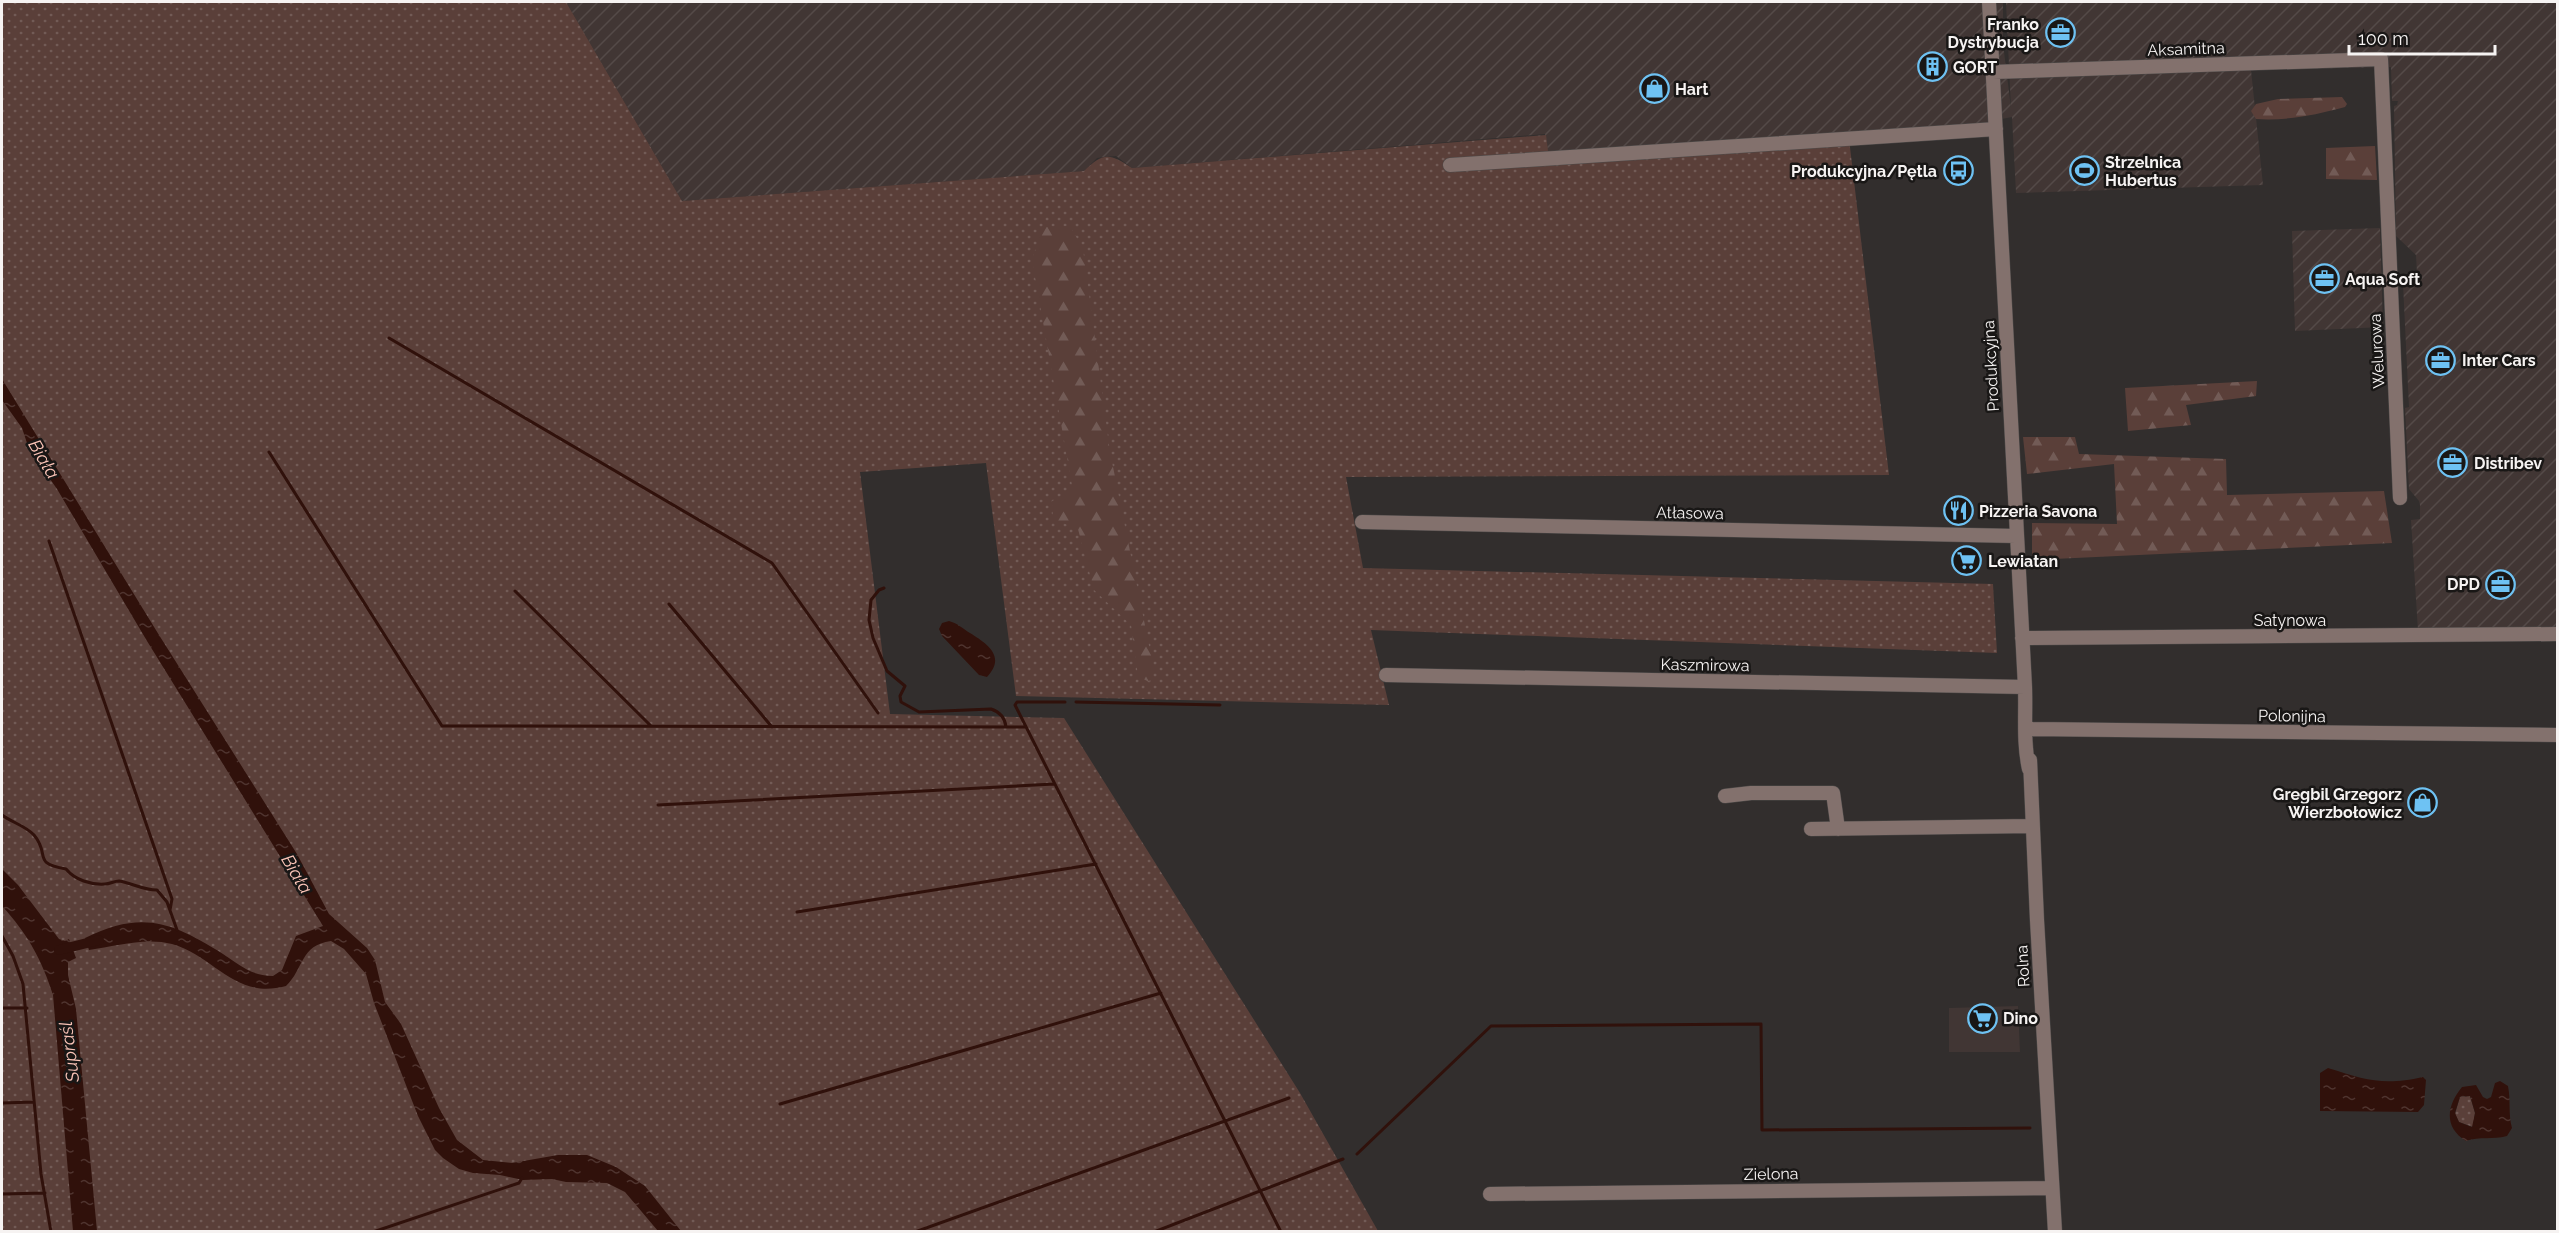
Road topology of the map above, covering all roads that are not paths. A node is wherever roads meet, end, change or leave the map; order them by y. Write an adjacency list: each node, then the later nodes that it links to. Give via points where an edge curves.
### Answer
1 (1989, 2): 3 (street, Produkcyjna)
2 (2381, 59): 3 (street, Aksamitna); 6 (street, Welurowa)
3 (1993, 72): 4 (street, Produkcyjna)
4 (1996, 129): 5 (street); 8 (street, Produkcyjna)
5 (1450, 165)
6 (2400, 498)
7 (1362, 522): 8 (street, Atłasowa)
8 (2016, 536): 10 (street, Produkcyjna)
9 (2558, 634): 10 (street, Satynowa)
10 (2022, 638): 12 (street, Produkcyjna)
11 (1386, 675): 12 (street, Kaszmirowa)
12 (2025, 687): 13 (street, Produkcyjna)
13 (2026, 729): 14 (street, Polonijna); 16 (street, Rolna, via 2031,746)
14 (2558, 735)
15 (1725, 796): 18 (street, via 1833,793)
16 (2032, 826): 18 (street); 19 (street, Rolna)
17 (1811, 829): 18 (street)
18 (1838, 829)
19 (2052, 1188): 20 (street, Zielona); 21 (street, Rolna)
20 (1490, 1194)
21 (2055, 1232)

